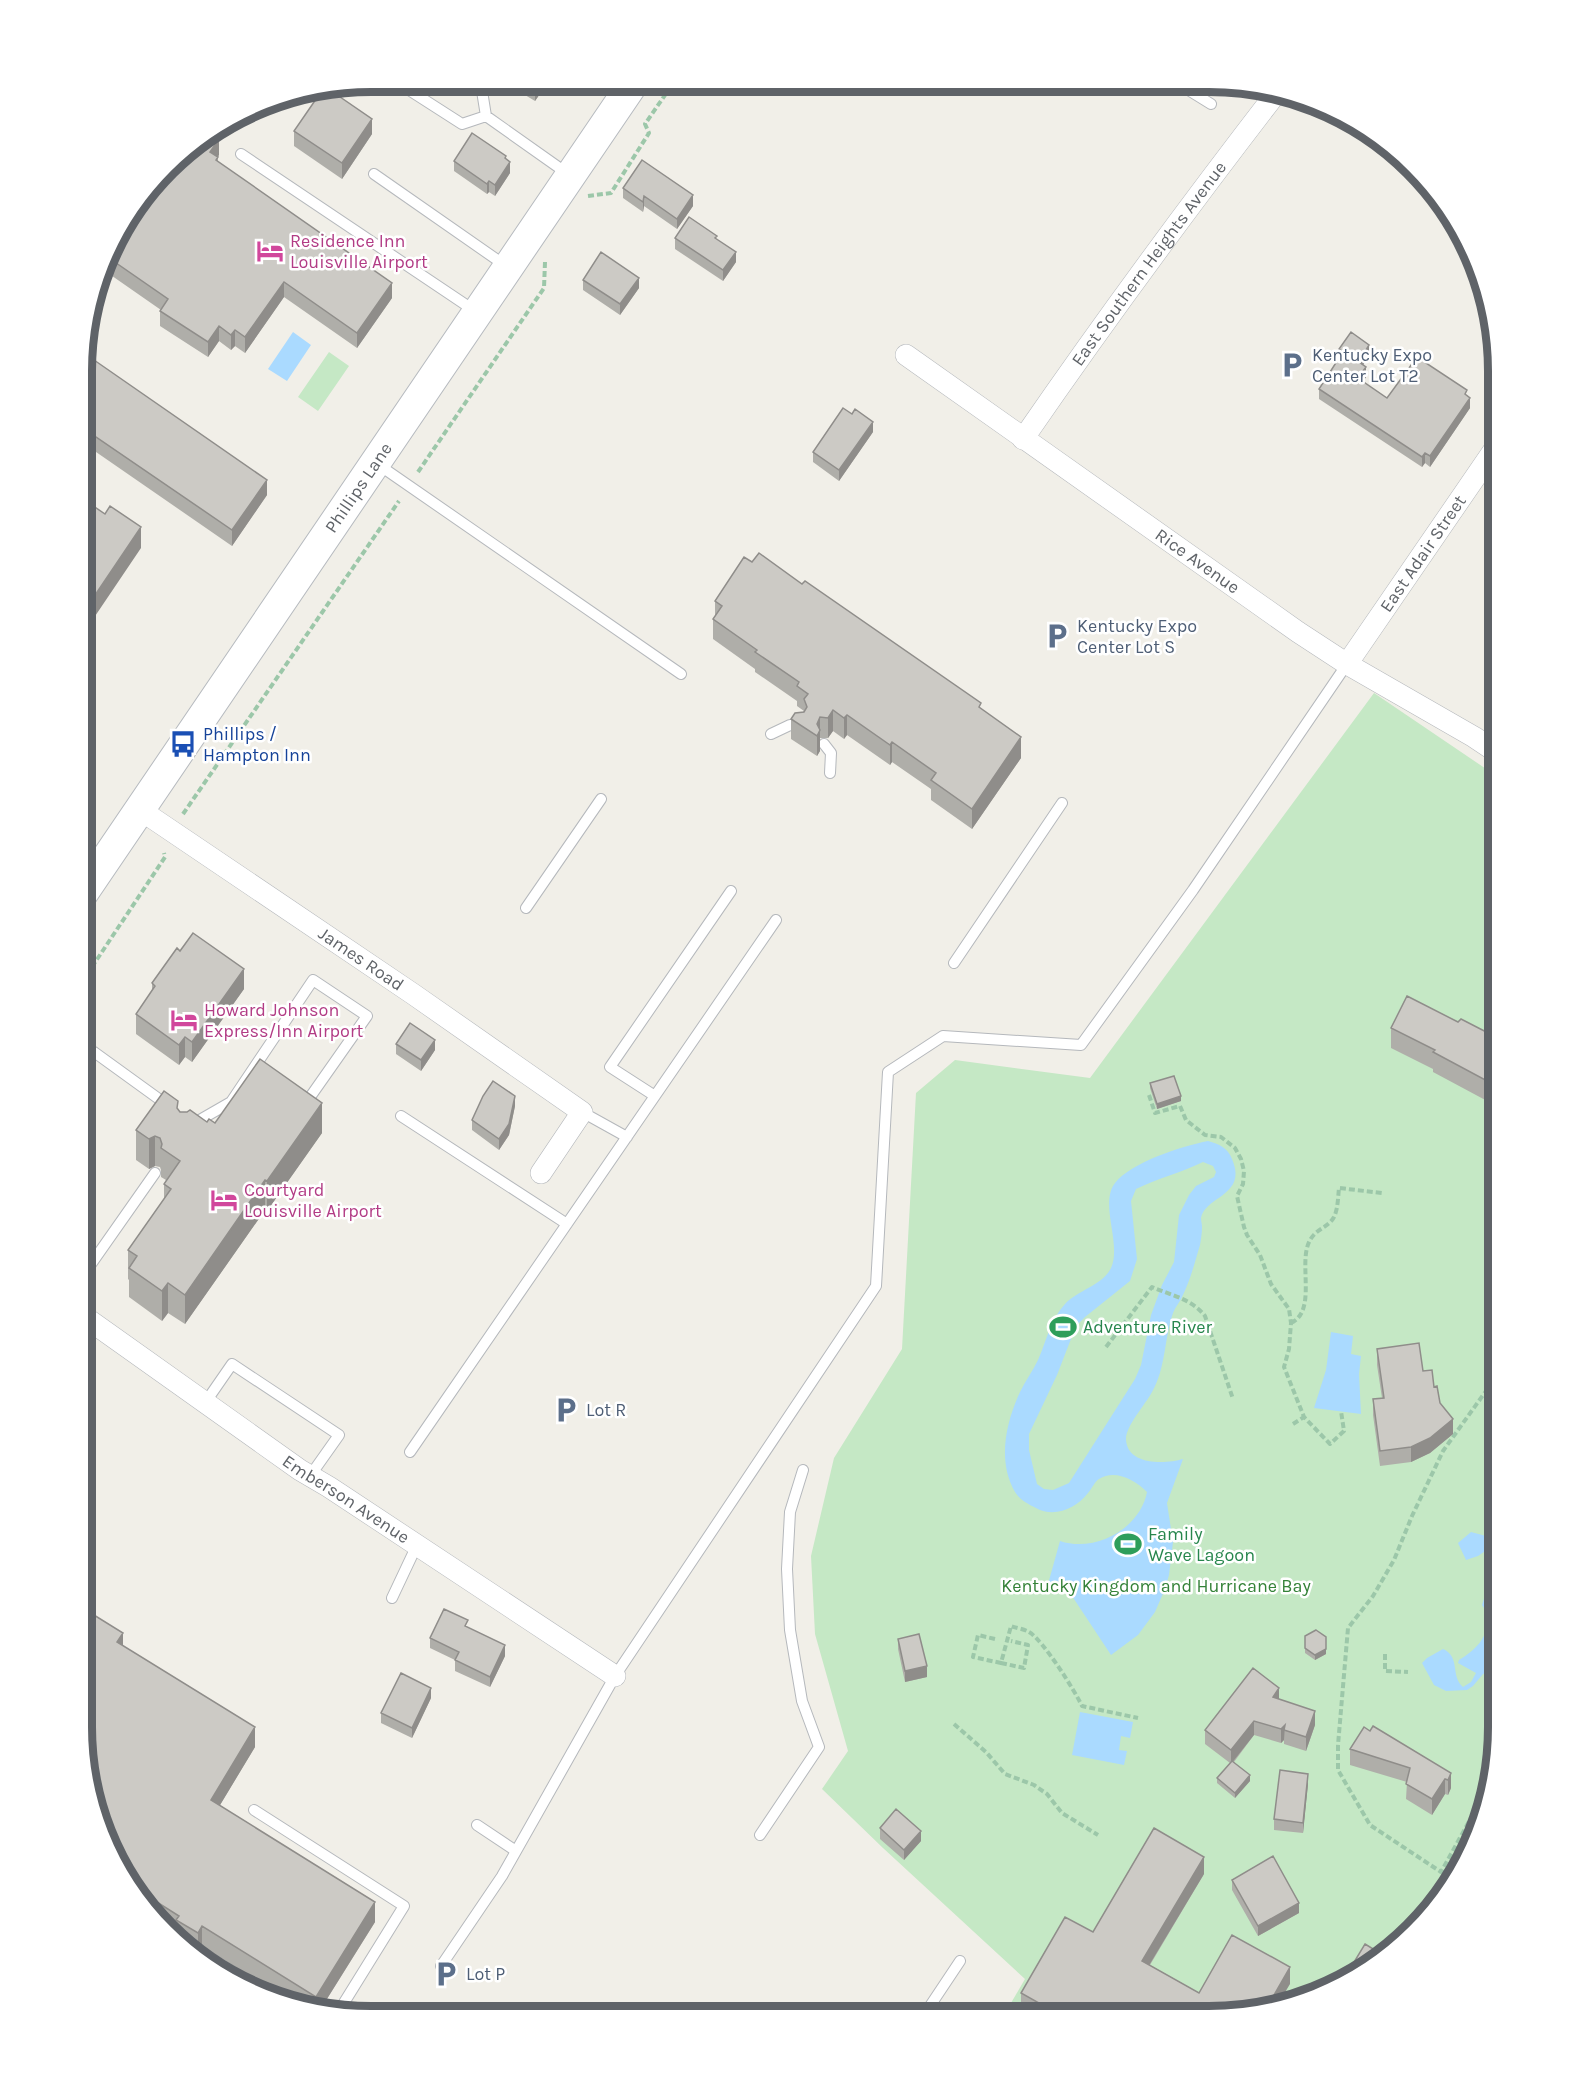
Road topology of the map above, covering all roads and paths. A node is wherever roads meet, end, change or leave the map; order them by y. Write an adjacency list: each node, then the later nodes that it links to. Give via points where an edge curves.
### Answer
1 (412, 92): 8 (lane, via 462,124)
2 (482, 92): 8 (lane)
3 (629, 92): 11 (main road, Phillips Lane)
4 (667, 92): 11 (path, via 645,124 649,134 611,193)
5 (1191, 92): 7 (lane)
6 (1272, 99): 16 (street, East Southern Heights Avenue, via 1176,222)
7 (1211, 105)
8 (486, 116): 11 (lane)
9 (241, 153): 14 (lane)
10 (374, 174): 13 (lane)
11 (578, 186): 13 (main road, Phillips Lane)
12 (545, 258): 19 (path, via 544,288)
13 (508, 267): 14 (main road, Phillips Lane)
14 (478, 313): 18 (main road, Phillips Lane)
15 (906, 355): 16 (street, Rice Avenue)
16 (1023, 439): 21 (street, Rice Avenue)
17 (1488, 459): 21 (street, East Adair Street)
18 (375, 463): 22 (lane); 30 (main road, Phillips Lane)
19 (418, 472)
20 (399, 501): 31 (path)
21 (1347, 664): 26 (street, Rice Avenue); 72 (lane, via 1081,1046 943,1036 888,1072 876,1286)
22 (681, 674)
23 (800, 726): 24 (lane, via 790,725)
24 (771, 734)
25 (824, 744): 27 (lane, via 831,753)
26 (1488, 746)
27 (830, 773)
28 (601, 799): 35 (lane)
29 (1062, 803): 37 (lane)
30 (139, 809): 33 (main road, Phillips Lane); 43 (street, James Road)
31 (179, 820)
32 (162, 845): 38 (path, via 165,857)
33 (92, 878)
34 (731, 891): 42 (lane, via 610,1067)
35 (526, 908)
36 (776, 920): 42 (lane)
37 (954, 963)
38 (92, 967)
39 (92, 1055): 45 (lane, via 94,1052)
40 (291, 1088): 45 (lane, via 308,1100 367,1016 313,980 261,1067 231,1102)
41 (1149, 1095): 54 (path, via 1155,1113 1180,1106 1186,1120 1205,1135 1221,1137 1235,1148 1244,1171 1237,1196 1244,1227 1271,1284 1289,1308)
42 (655, 1096): 47 (lane)
43 (582, 1112): 47 (lane); 49 (street)
44 (401, 1116): 51 (lane)
45 (192, 1123): 46 (lane)
46 (184, 1135)
47 (627, 1137): 51 (lane)
48 (155, 1173): 52 (lane)
49 (541, 1173)
50 (1382, 1193): 54 (path, via 1339,1188 1334,1216 1317,1230 1307,1247 1304,1307 1300,1318)
51 (567, 1224): 62 (lane)
52 (93, 1261)
53 (92, 1322): 58 (street, Emberson Avenue)
54 (1291, 1323): 60 (path, via 1284,1367)
55 (1106, 1347): 57 (path, via 1152,1287 1160,1290 1198,1308 1204,1316)
56 (1488, 1388): 76 (path, via 1443,1451 1394,1560 1348,1628 1338,1745 1338,1770 1370,1826 1441,1872)
57 (1233, 1399)
58 (206, 1403): 64 (street, Emberson Avenue); 64 (lane, via 232,1364 339,1435)
59 (1341, 1411): 60 (path, via 1344,1431 1330,1444)
60 (1304, 1417): 61 (path)
61 (1293, 1424)
62 (410, 1452)
63 (803, 1470): 78 (lane, via 790,1512 790,1630 802,1701 819,1747)
64 (310, 1476): 65 (street, Emberson Avenue)
65 (417, 1545): 66 (lane); 72 (street, Emberson Avenue)
66 (393, 1598)
67 (995, 1639): 70 (path, via 978,1635 973,1657)
68 (1011, 1641): 70 (path, via 1028,1645 1024,1668)
69 (1385, 1654): 71 (path, via 1385,1671)
70 (1001, 1663): 73 (path, via 1011,1626 1028,1632 1073,1687 1082,1706)
71 (1408, 1672)
72 (615, 1676): 80 (lane)
73 (1138, 1718)
74 (954, 1724): 79 (path, via 1005,1774 1034,1785 1062,1813)
75 (254, 1810): 83 (lane, via 404,1906)
76 (1474, 1812)
77 (477, 1826): 80 (lane)
78 (760, 1835)
79 (1098, 1835)
80 (516, 1851): 82 (lane)
81 (960, 1961): 84 (lane)
82 (441, 1966)
83 (343, 2004)
84 (930, 2006)

